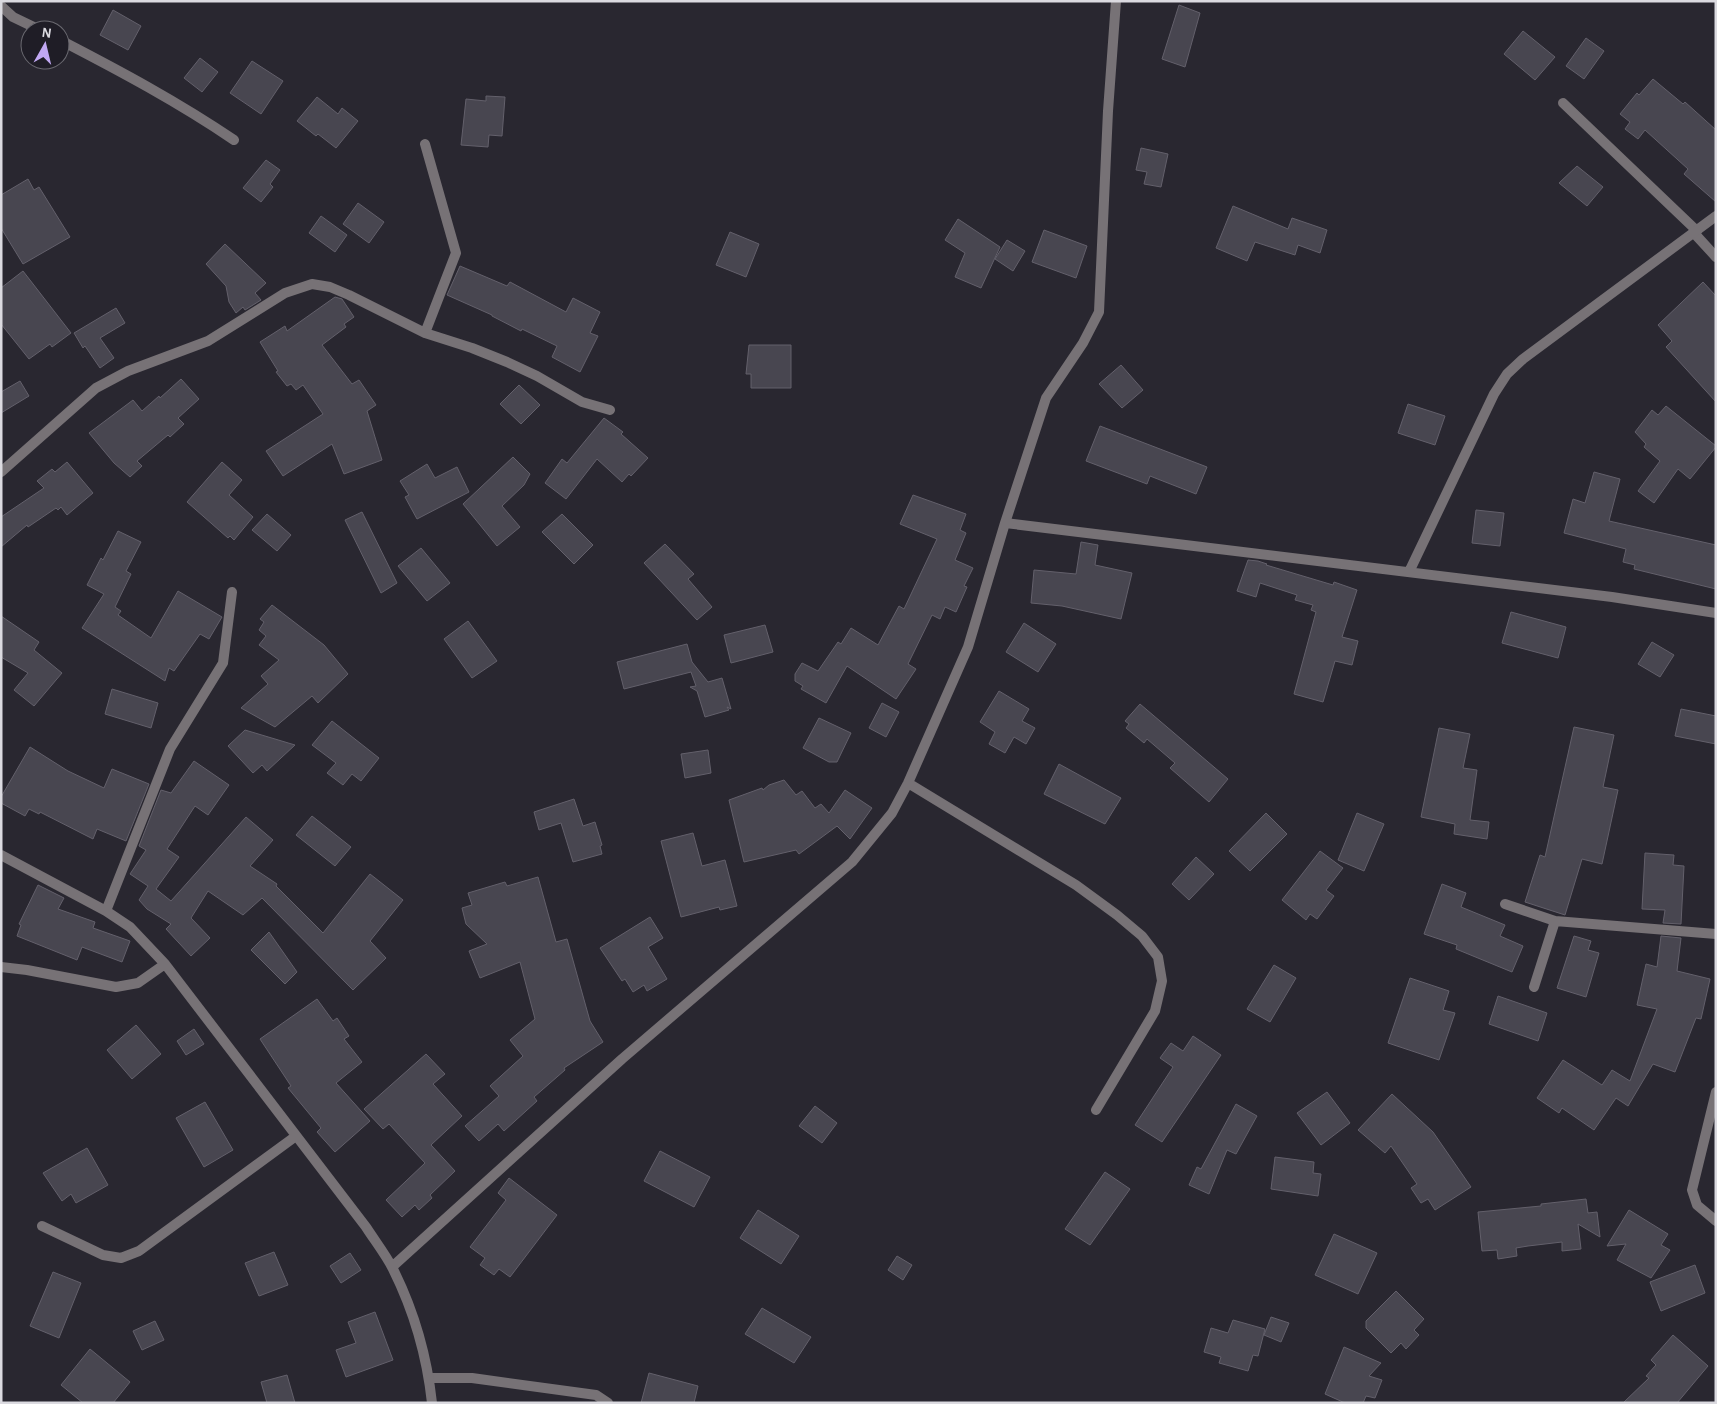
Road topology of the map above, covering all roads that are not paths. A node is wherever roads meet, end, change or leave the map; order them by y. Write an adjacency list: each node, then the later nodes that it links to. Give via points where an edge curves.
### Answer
1 (1116, 1): 14 (street, via 1099,312 1046,398)
2 (1, 6): 3 (street)
3 (21, 20)
4 (70, 45): 6 (street, via 134,78)
5 (1564, 103): 9 (street)
6 (234, 140)
7 (425, 144): 11 (street, via 456,253)
8 (1716, 216): 9 (street)
9 (1696, 232): 10 (street); 15 (street, via 1507,374 1494,394)
10 (1716, 257)
11 (425, 333): 12 (street, via 507,362 582,402); 13 (street, via 330,287 312,284 298,288 208,342 128,371 96,388)
12 (610, 410)
13 (1, 472)
14 (1005, 523): 15 (street); 18 (street, via 968,647)
15 (1409, 572): 17 (street, via 1612,597)
16 (232, 592): 21 (street, via 223,663 170,749)
17 (1716, 614)
18 (908, 783): 28 (street, via 1076,885 1142,936 1158,957 1162,981 1155,1011); 32 (street, via 892,813 852,862 622,1059)
19 (1, 855): 21 (street)
20 (1505, 904): 22 (street)
21 (106, 911): 24 (street, via 130,927)
22 (1555, 921): 23 (street); 26 (street)
23 (1716, 934)
24 (165, 964): 25 (street, via 138,983 116,987); 29 (street)
25 (1, 967)
26 (1534, 987)
27 (1716, 1092): 30 (street, via 1692,1190 1697,1205)
28 (1096, 1110)
29 (296, 1136): 31 (street, via 139,1251 121,1258 103,1255); 32 (street, via 366,1227)
30 (1716, 1221)
31 (42, 1226)
32 (392, 1268): 33 (street, via 410,1306)
33 (429, 1378): 34 (street); 35 (street, via 472,1378 596,1395)
34 (432, 1403)
35 (608, 1403)

